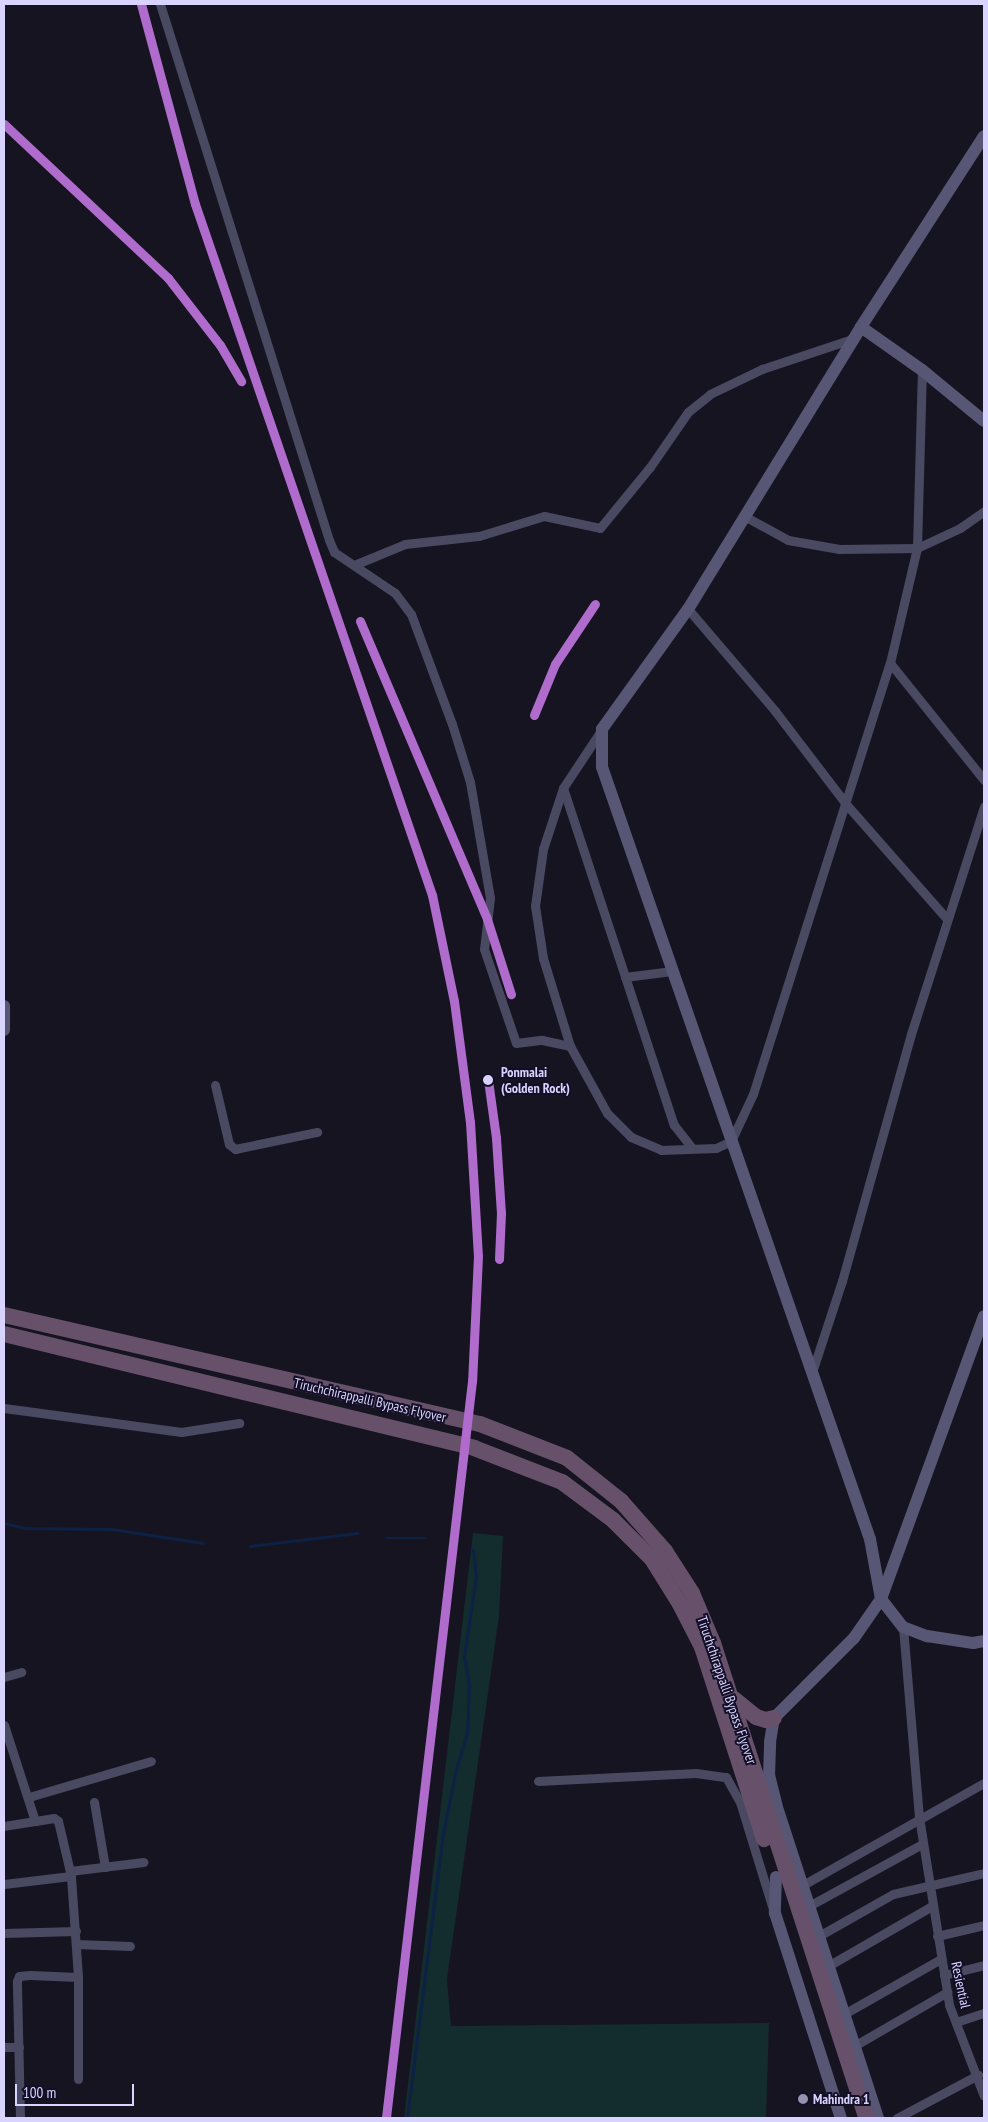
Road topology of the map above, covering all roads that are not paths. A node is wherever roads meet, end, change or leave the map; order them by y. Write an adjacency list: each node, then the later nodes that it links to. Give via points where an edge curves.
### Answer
1 (160, 4): 9 (street, via 328,540 334,552)
2 (982, 144): 3 (street)
3 (858, 332): 4 (street); 7 (street); 9 (street, via 762,369 710,394 688,412 650,467 600,528 544,516 479,536 405,544)
4 (922, 370): 5 (street); 8 (street)
5 (984, 421)
6 (984, 511): 8 (street, via 960,528)
7 (746, 517): 8 (street, via 788,540 839,549); 10 (street)
8 (917, 548): 11 (street)
9 (354, 565): 22 (street, via 395,593 411,614 452,724 470,782 490,898 484,949 516,1043 542,1040)
10 (688, 610): 12 (street); 15 (street, via 775,711)
11 (890, 663): 13 (street); 15 (street)
12 (602, 729): 14 (street); 18 (street, via 602,768)
13 (984, 780)
14 (563, 788): 19 (street); 22 (street, via 542,848 535,906 543,958)
15 (846, 804): 17 (street); 25 (street, via 753,1094)
16 (984, 806): 17 (street)
17 (947, 919): 30 (street)
18 (672, 971): 19 (street); 25 (street)
19 (625, 977): 26 (street, via 674,1125)
20 (4, 1006): 21 (street)
21 (4, 1030)
22 (570, 1046): 26 (street, via 607,1113 632,1137 661,1150)
23 (215, 1085): 24 (street, via 229,1144 235,1149)
24 (316, 1132)
25 (731, 1140): 26 (street, via 716,1148); 30 (street)
26 (692, 1148)
27 (4, 1315): 36 (highway, Tiruchchirappalli Bypass Flyover, via 480,1424 567,1458 621,1501 665,1550 692,1593)
28 (984, 1316): 33 (street)
29 (4, 1334): 36 (highway, Tiruchchirappalli Bypass Flyover, via 474,1448 562,1482 613,1520 652,1559)
30 (812, 1372): 33 (street, via 870,1539)
31 (4, 1408): 32 (street, via 181,1432)
32 (239, 1423)
33 (881, 1599): 34 (street); 40 (street, via 854,1638)
34 (903, 1627): 35 (street, via 927,1636); 47 (street, Resiential)
35 (984, 1642)
36 (708, 1645): 39 (highway, Tiruchchirappalli Bypass Flyover); 55 (highway, Tiruchchirappalli Bypass Flyover)
37 (21, 1672): 38 (street)
38 (4, 1678)
39 (733, 1697): 40 (highway, via 756,1717); 87 (highway, Tiruchchirappalli Bypass Flyover)
40 (774, 1718): 58 (street, via 769,1776)
41 (4, 1725): 45 (street)
42 (151, 1762): 45 (street)
43 (538, 1781): 61 (street, via 696,1773 726,1777 740,1802)
44 (984, 1782): 47 (street)
45 (29, 1797): 48 (street)
46 (94, 1802): 52 (street)
47 (918, 1817): 50 (street, Resiential); 58 (street)
48 (35, 1821): 49 (street); 53 (street, via 58,1821)
49 (4, 1826)
50 (922, 1844): 57 (street, Resiential); 60 (street)
51 (144, 1862): 52 (street)
52 (105, 1866): 53 (street)
53 (71, 1873): 56 (street); 63 (street)
54 (984, 1873): 57 (street)
55 (776, 1877): 61 (street); 86 (highway, Tiruchchirappalli Bypass Flyover)
56 (4, 1884)
57 (929, 1884): 59 (street, Resiential); 66 (street, via 893,1894)
58 (801, 1886): 60 (street)
59 (932, 1906): 65 (street, Resiential); 70 (street)
60 (807, 1907): 66 (street)
61 (775, 1913): 85 (street)
62 (984, 1925): 65 (street)
63 (76, 1931): 64 (street); 67 (street)
64 (4, 1933)
65 (937, 1936): 69 (street, Resiential)
66 (816, 1937): 70 (street)
67 (76, 1944): 68 (street); 73 (street)
68 (130, 1946)
69 (941, 1959): 72 (street, Resiential); 76 (street)
70 (828, 1966): 76 (street)
71 (984, 1968): 72 (street)
72 (944, 1976): 74 (street, Resiential)
73 (78, 1977): 80 (street, via 19,1976); 82 (street)
74 (947, 1992): 77 (street, Resiential); 78 (street)
75 (984, 2013): 77 (street)
76 (844, 2014): 78 (street)
77 (956, 2022): 81 (street, Resiential)
78 (854, 2046): 88 (street)
79 (4, 2047): 80 (street)
80 (19, 2047): 84 (street)
81 (980, 2071): 83 (street, Resiential); 89 (street)
82 (78, 2078)
83 (984, 2096)
84 (20, 2118)
85 (841, 2118)
86 (855, 2118)
87 (866, 2118)
88 (878, 2118)
89 (897, 2118)

